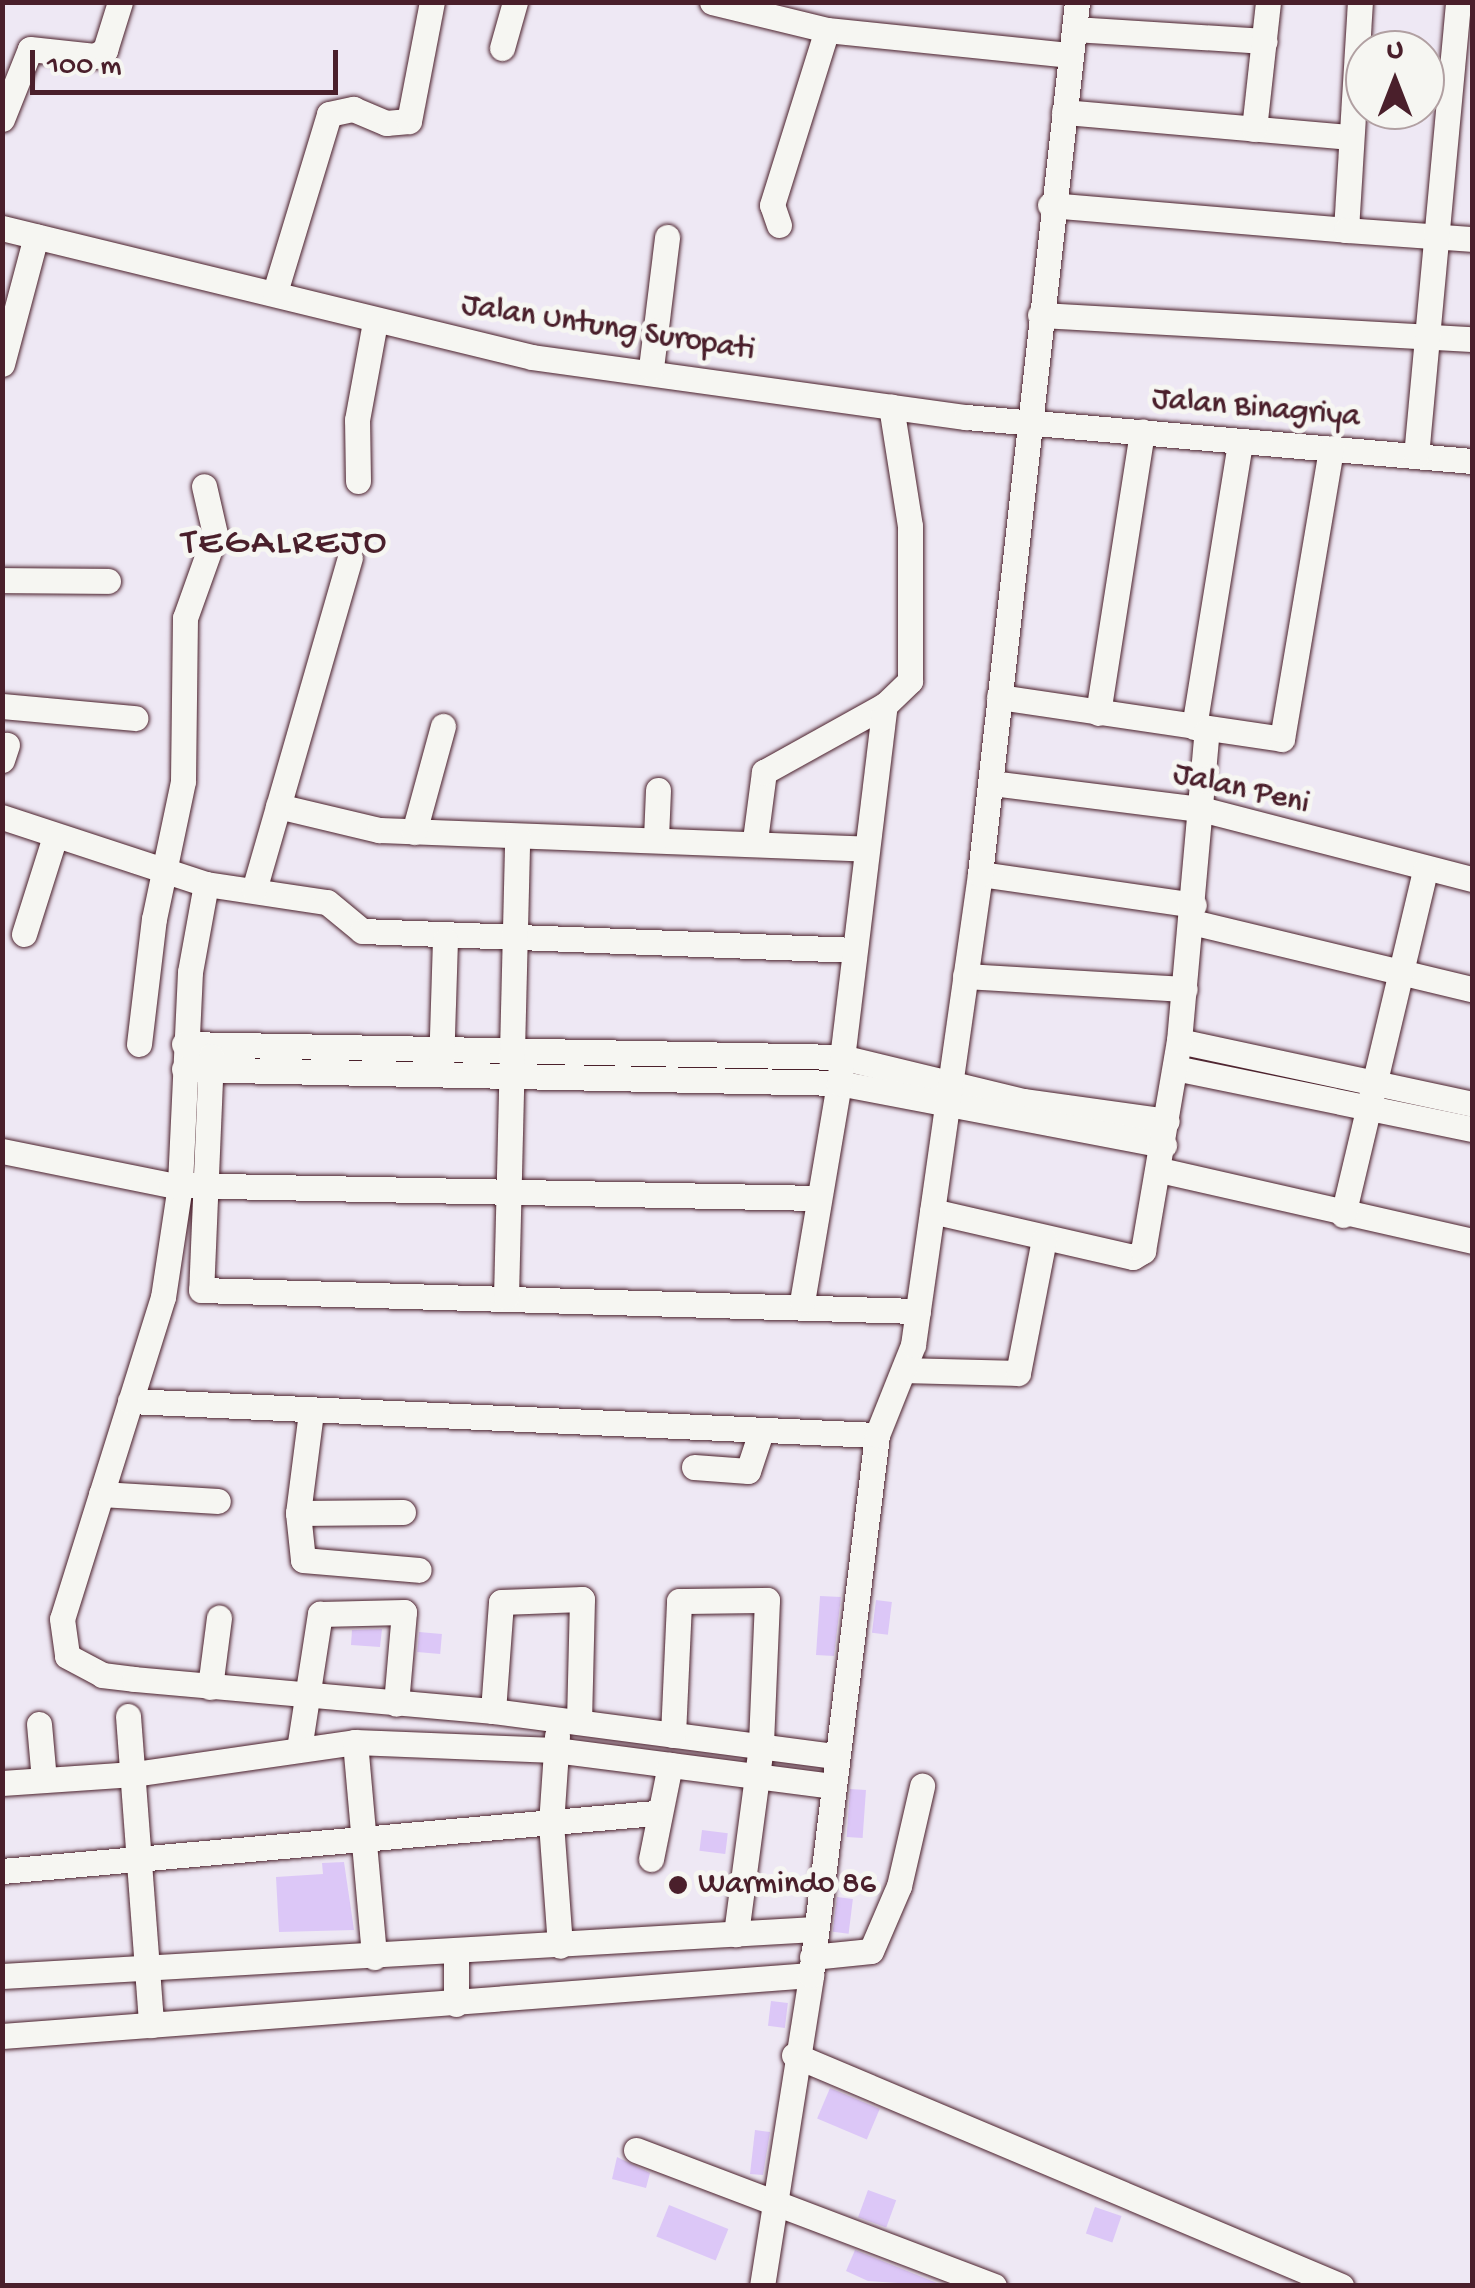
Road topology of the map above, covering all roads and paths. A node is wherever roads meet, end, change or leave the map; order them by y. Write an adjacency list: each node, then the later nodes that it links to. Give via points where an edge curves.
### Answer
1 (120, 2): 15 (street, via 106,50 95,56 30,49)
2 (432, 2): 27 (street, via 409,120 386,123 353,109 329,114)
3 (515, 2): 12 (street)
4 (712, 2): 10 (street)
5 (1077, 2): 9 (street)
6 (1268, 2): 11 (street)
7 (1360, 2): 17 (street)
8 (1458, 2): 23 (street)
9 (1074, 29): 11 (street); 13 (street)
10 (827, 30): 13 (street); 21 (street, via 772,206)
11 (1265, 41): 16 (street)
12 (502, 48)
13 (1071, 55): 14 (street)
14 (1064, 112): 16 (street); 18 (street)
15 (2, 120)
16 (1254, 129): 17 (street)
17 (1350, 137): 19 (street)
18 (1050, 205): 19 (street); 28 (street)
19 (1346, 223): 23 (street)
20 (1472, 224): 23 (street)
21 (779, 225)
22 (2, 228): 24 (street, Jalan Untung Suropati)
23 (1439, 229): 26 (street); 30 (street)
24 (36, 236): 27 (street, Jalan Untung Suropati); 32 (street)
25 (666, 237): 33 (street)
26 (1472, 239)
27 (275, 292): 29 (street, Jalan Untung Suropati)
28 (1040, 315): 30 (street); 35 (street)
29 (375, 322): 33 (street, Jalan Untung Suropati, via 532,357); 41 (street, via 357,420)
30 (1427, 336): 31 (street); 39 (street)
31 (1472, 339)
32 (2, 364)
33 (651, 368): 34 (street, Jalan Untung Suropati)
34 (891, 406): 35 (street, Jalan Untung Suropati); 47 (street, via 912,583 908,689)
35 (1034, 422): 36 (street, Jalan Binagriya); 46 (street)
36 (1142, 431): 37 (street, Jalan Binagriya); 49 (street)
37 (1240, 444): 38 (street, Jalan Binagriya); 52 (street)
38 (1331, 448): 39 (street, Jalan Binagriya); 52 (street, via 1287,735 1270,740)
39 (1416, 456): 40 (street, Jalan Binagriya)
40 (1472, 461)
41 (358, 481)
42 (204, 486): 65 (street, via 215,534 186,618 184,780)
43 (350, 558): 55 (street)
44 (2, 580): 45 (street)
45 (108, 582)
46 (999, 697): 49 (street); 53 (street)
47 (885, 705): 62 (street, via 764,772); 63 (street)
48 (2, 706): 50 (street)
49 (1098, 713): 52 (street)
50 (135, 718)
51 (443, 726): 58 (street)
52 (1201, 728): 56 (street)
53 (991, 783): 56 (street, Jalan Peni); 66 (street)
54 (658, 790): 61 (street)
55 (278, 806): 58 (street, via 344,825); 69 (street)
56 (1202, 809): 64 (street, Jalan Peni); 70 (street)
57 (2, 817): 59 (street)
58 (414, 832): 60 (street)
59 (55, 836): 65 (street); 71 (street)
60 (517, 836): 61 (street); 72 (street)
61 (656, 838): 62 (street)
62 (755, 840): 63 (street)
63 (863, 850): 74 (street)
64 (1425, 870): 67 (street, Jalan Peni); 76 (street)
65 (166, 873): 68 (street); 80 (street)
66 (980, 874): 70 (street); 75 (street)
67 (1472, 879)
68 (201, 882): 69 (street); 81 (street)
69 (254, 890): 73 (street, via 327,902 362,931)
70 (1193, 914): 76 (street); 77 (street)
71 (24, 934)
72 (518, 938): 73 (street); 74 (street); 84 (street)
73 (444, 940): 83 (street)
74 (852, 950): 86 (street)
75 (965, 976): 77 (street); 87 (street)
76 (1403, 976): 78 (street); 88 (street)
77 (1186, 989): 79 (street)
78 (1472, 989)
79 (1179, 1041): 85 (street); 88 (street)
80 (139, 1044)
81 (184, 1056): 82 (street); 93 (street)
82 (211, 1058): 83 (street); 93 (street)
83 (442, 1065): 84 (street)
84 (515, 1065): 86 (street); 94 (street)
85 (1175, 1068): 88 (street); 91 (street)
86 (840, 1070): 87 (street); 95 (street)
87 (948, 1090): 91 (street); 96 (street)
88 (1373, 1097): 89 (street); 90 (street); 97 (street)
89 (1472, 1104)
90 (1472, 1129)
91 (1164, 1146): 97 (street); 98 (street, via 1143,1251 1132,1257)
92 (2, 1151): 93 (street, via 140,1182)
93 (185, 1185): 94 (street); 100 (street, via 201,1290); 104 (street, via 163,1298)
94 (507, 1190): 95 (street); 100 (street)
95 (817, 1198): 101 (street)
96 (932, 1211): 98 (street); 102 (street)
97 (1343, 1214): 99 (street)
98 (1044, 1239): 103 (street, via 1018,1373)
99 (1472, 1241)
100 (506, 1297): 101 (street)
101 (802, 1302): 102 (street)
102 (918, 1311): 103 (street)
103 (904, 1370): 107 (street)
104 (130, 1401): 105 (street); 109 (street)
105 (310, 1412): 106 (street); 112 (street)
106 (761, 1432): 107 (street); 108 (street, via 748,1472)
107 (877, 1435): 126 (street)
108 (694, 1468)
109 (101, 1494): 110 (street); 115 (street, via 62,1620 67,1656 102,1675)
110 (218, 1501)
111 (404, 1512): 112 (street)
112 (298, 1513): 113 (street, via 299,1555 309,1564)
113 (420, 1570)
114 (219, 1618): 115 (street)
115 (210, 1686): 116 (street)
116 (301, 1701): 117 (street); 117 (street, via 320,1614 398,1610 407,1620); 125 (street)
117 (396, 1704): 118 (street)
118 (493, 1711): 121 (street); 121 (street, via 496,1608 509,1600 582,1600)
119 (128, 1716): 128 (street)
120 (39, 1724): 130 (street)
121 (561, 1732): 122 (street); 123 (street); 127 (street); 135 (street)
122 (673, 1735): 124 (street); 124 (street, via 679,1601 767,1600)
123 (355, 1742): 125 (street); 136 (street)
124 (761, 1747): 126 (street); 129 (street)
125 (299, 1749): 128 (street)
126 (836, 1756): 132 (street)
127 (670, 1765): 129 (street); 134 (street)
128 (134, 1774): 130 (street); 138 (street)
129 (758, 1776): 132 (street); 141 (street)
130 (44, 1780): 131 (street)
131 (2, 1783)
132 (832, 1786): 140 (street)
133 (922, 1786): 145 (street, via 899,1886 872,1951)
134 (656, 1813): 135 (street); 137 (street)
135 (551, 1823): 136 (street); 142 (street)
136 (362, 1840): 138 (street); 144 (street)
137 (651, 1859)
138 (136, 1861): 139 (street); 146 (street)
139 (2, 1872)
140 (815, 1928): 141 (street); 145 (street)
141 (736, 1934): 142 (street)
142 (560, 1946): 143 (street)
143 (456, 1952): 144 (street); 148 (street)
144 (374, 1957): 146 (street)
145 (812, 1966): 148 (street); 151 (street)
146 (141, 1969): 147 (street); 149 (street)
147 (2, 1976)
148 (456, 2004): 149 (street)
149 (151, 2025): 150 (street)
150 (2, 2036)
151 (794, 2056): 153 (street); 156 (street)
152 (636, 2150): 153 (street)
153 (774, 2197): 154 (street); 155 (street)
154 (762, 2286)
155 (994, 2286)
156 (1340, 2286)

